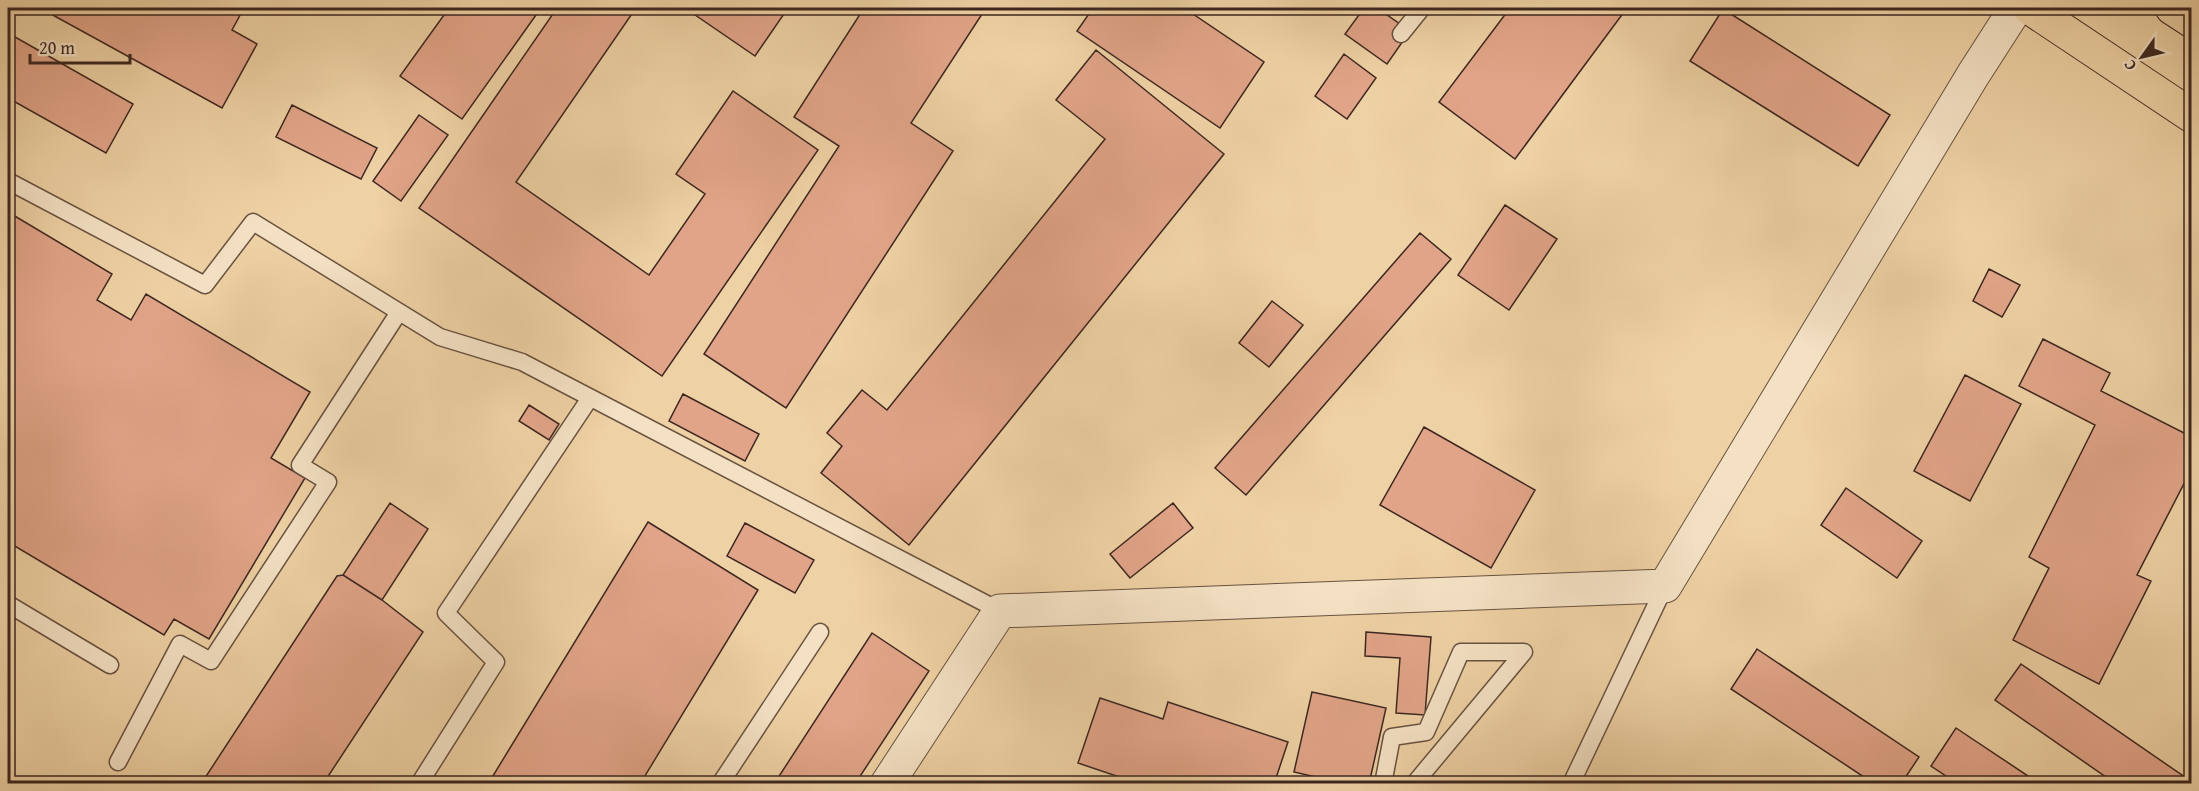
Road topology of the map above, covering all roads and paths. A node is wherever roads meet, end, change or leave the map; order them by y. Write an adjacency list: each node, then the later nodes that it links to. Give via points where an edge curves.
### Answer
1 (1422, 8): 6 (lane)
2 (2016, 8): 11 (street)
3 (2030, 8): 7 (main road)
4 (2172, 8): 5 (main road)
5 (2192, 21)
6 (1401, 34)
7 (2192, 116)
8 (8, 181): 9 (lane, via 205,285 253,222)
9 (399, 312): 10 (lane, via 440,337 522,362); 16 (lane, via 300,465 328,482 212,661 180,644)
10 (590, 398): 13 (lane); 17 (lane, via 447,613 496,662)
11 (1665, 586): 13 (street); 22 (lane)
12 (8, 604): 15 (lane)
13 (1000, 611): 19 (street)
14 (820, 632): 18 (lane)
15 (110, 665)
16 (118, 762)
17 (419, 783)
18 (720, 783)
19 (887, 783)
20 (1383, 783): 21 (lane, via 1392,737 1426,732 1461,652 1524,652)
21 (1414, 783)
22 (1571, 783)

